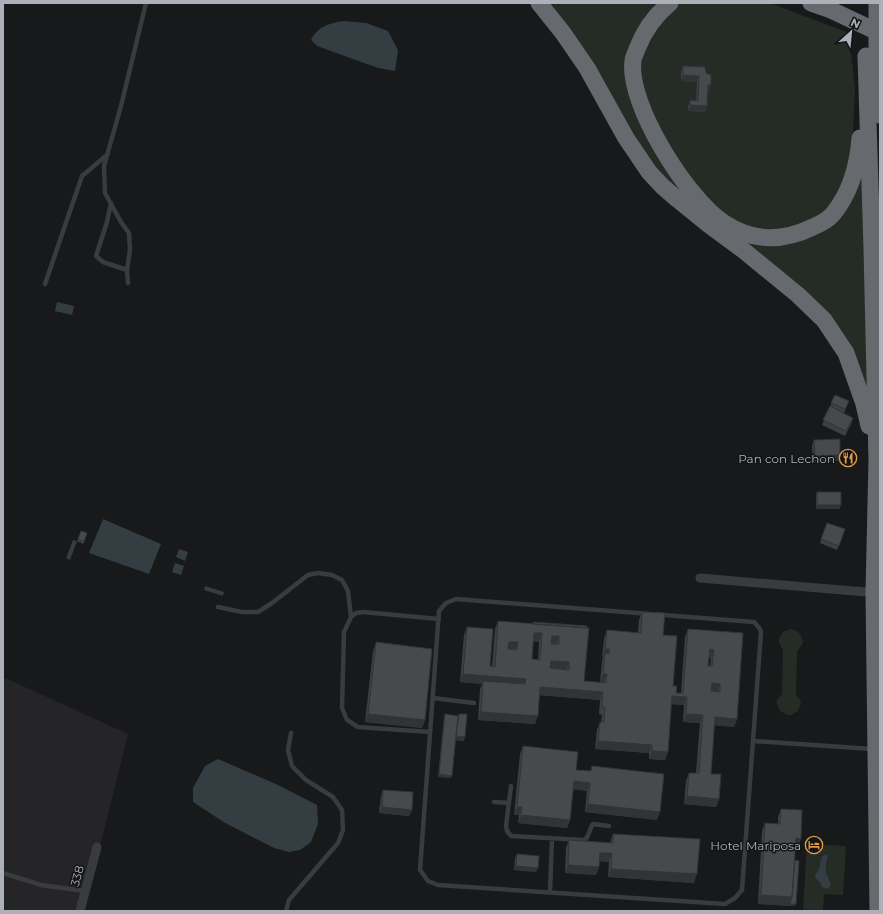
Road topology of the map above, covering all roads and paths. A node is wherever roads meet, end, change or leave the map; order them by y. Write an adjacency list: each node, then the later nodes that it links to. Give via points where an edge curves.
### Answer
1 (146, 3): 14 (lane)
2 (539, 3): 19 (highway, via 587,68 626,138 649,172 677,199 798,295 824,320 846,353 864,404)
3 (670, 3): 12 (highway, via 650,24 633,60 634,85 643,111 670,161 688,187 711,213 724,223 752,236 781,237 800,232 826,220 839,206 855,172)
4 (802, 3): 10 (highway)
5 (811, 3): 10 (highway)
6 (866, 3): 12 (highway)
7 (870, 3): 9 (highway)
8 (877, 3): 12 (highway, bridge)
9 (880, 8)
10 (831, 10): 11 (highway)
11 (880, 33)
12 (872, 58): 13 (highway); 19 (highway, via 872,249)
13 (880, 115)
14 (108, 154): 15 (lane, via 104,166 105,193); 18 (lane, via 82,176)
15 (111, 203): 16 (lane, via 129,233); 16 (lane, via 96,256 103,262)
16 (127, 270): 17 (lane)
17 (128, 283)
18 (45, 284)
19 (877, 460): 21 (highway)
20 (700, 578): 21 (street)
21 (877, 593): 30 (highway)
22 (218, 607): 23 (lane, via 258,612 308,575 318,573 342,580 348,591)
23 (350, 617): 24 (lane, via 362,612); 27 (lane, via 344,632 342,708 347,720 358,727)
24 (439, 619): 25 (lane); 29 (lane, via 439,611 446,603 456,599 754,622 761,632)
25 (433, 698): 26 (lane); 27 (lane)
26 (474, 703)
27 (430, 732): 40 (lane, via 420,870 428,881 438,885)
28 (291, 733): 42 (lane, via 288,750 292,766 306,780 333,796 342,810 343,830 338,842 289,900)
29 (753, 741): 30 (lane); 40 (lane, via 742,890 735,898 725,904)
30 (878, 750): 35 (highway)
31 (511, 786): 33 (lane)
32 (494, 802): 33 (lane)
33 (509, 803): 36 (lane, via 506,826 511,836)
34 (609, 826): 36 (lane, via 592,824 585,840)
35 (878, 827): 43 (highway)
36 (552, 838): 40 (lane)
37 (97, 847): 39 (street, 338)
38 (3, 873): 39 (lane, via 41,885)
39 (85, 891): 41 (street, 338)
40 (550, 892)
41 (80, 911)
42 (286, 911)
43 (878, 911)

